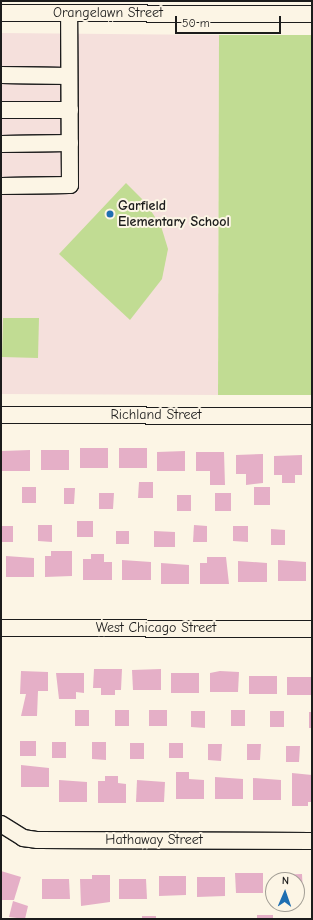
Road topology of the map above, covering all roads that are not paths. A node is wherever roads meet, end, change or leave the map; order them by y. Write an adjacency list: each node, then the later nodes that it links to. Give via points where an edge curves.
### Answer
1 (1, 13): 2 (street, Orangelawn Street)
2 (69, 13): 3 (street, Orangelawn Street); 5 (street)
3 (312, 14)
4 (1, 76): 5 (street)
5 (69, 76): 7 (street)
6 (1, 110): 7 (street)
7 (70, 110): 8 (street)
8 (70, 143): 9 (street); 10 (street, via 70,185)
9 (1, 144)
10 (1, 186)
11 (1, 415): 12 (street, Richland Street)
12 (312, 416)
13 (1, 628): 14 (street, West Chicago Street)
14 (312, 629)
15 (1, 824): 16 (street, Hathaway Street, via 24,838 38,840)
16 (312, 841)

